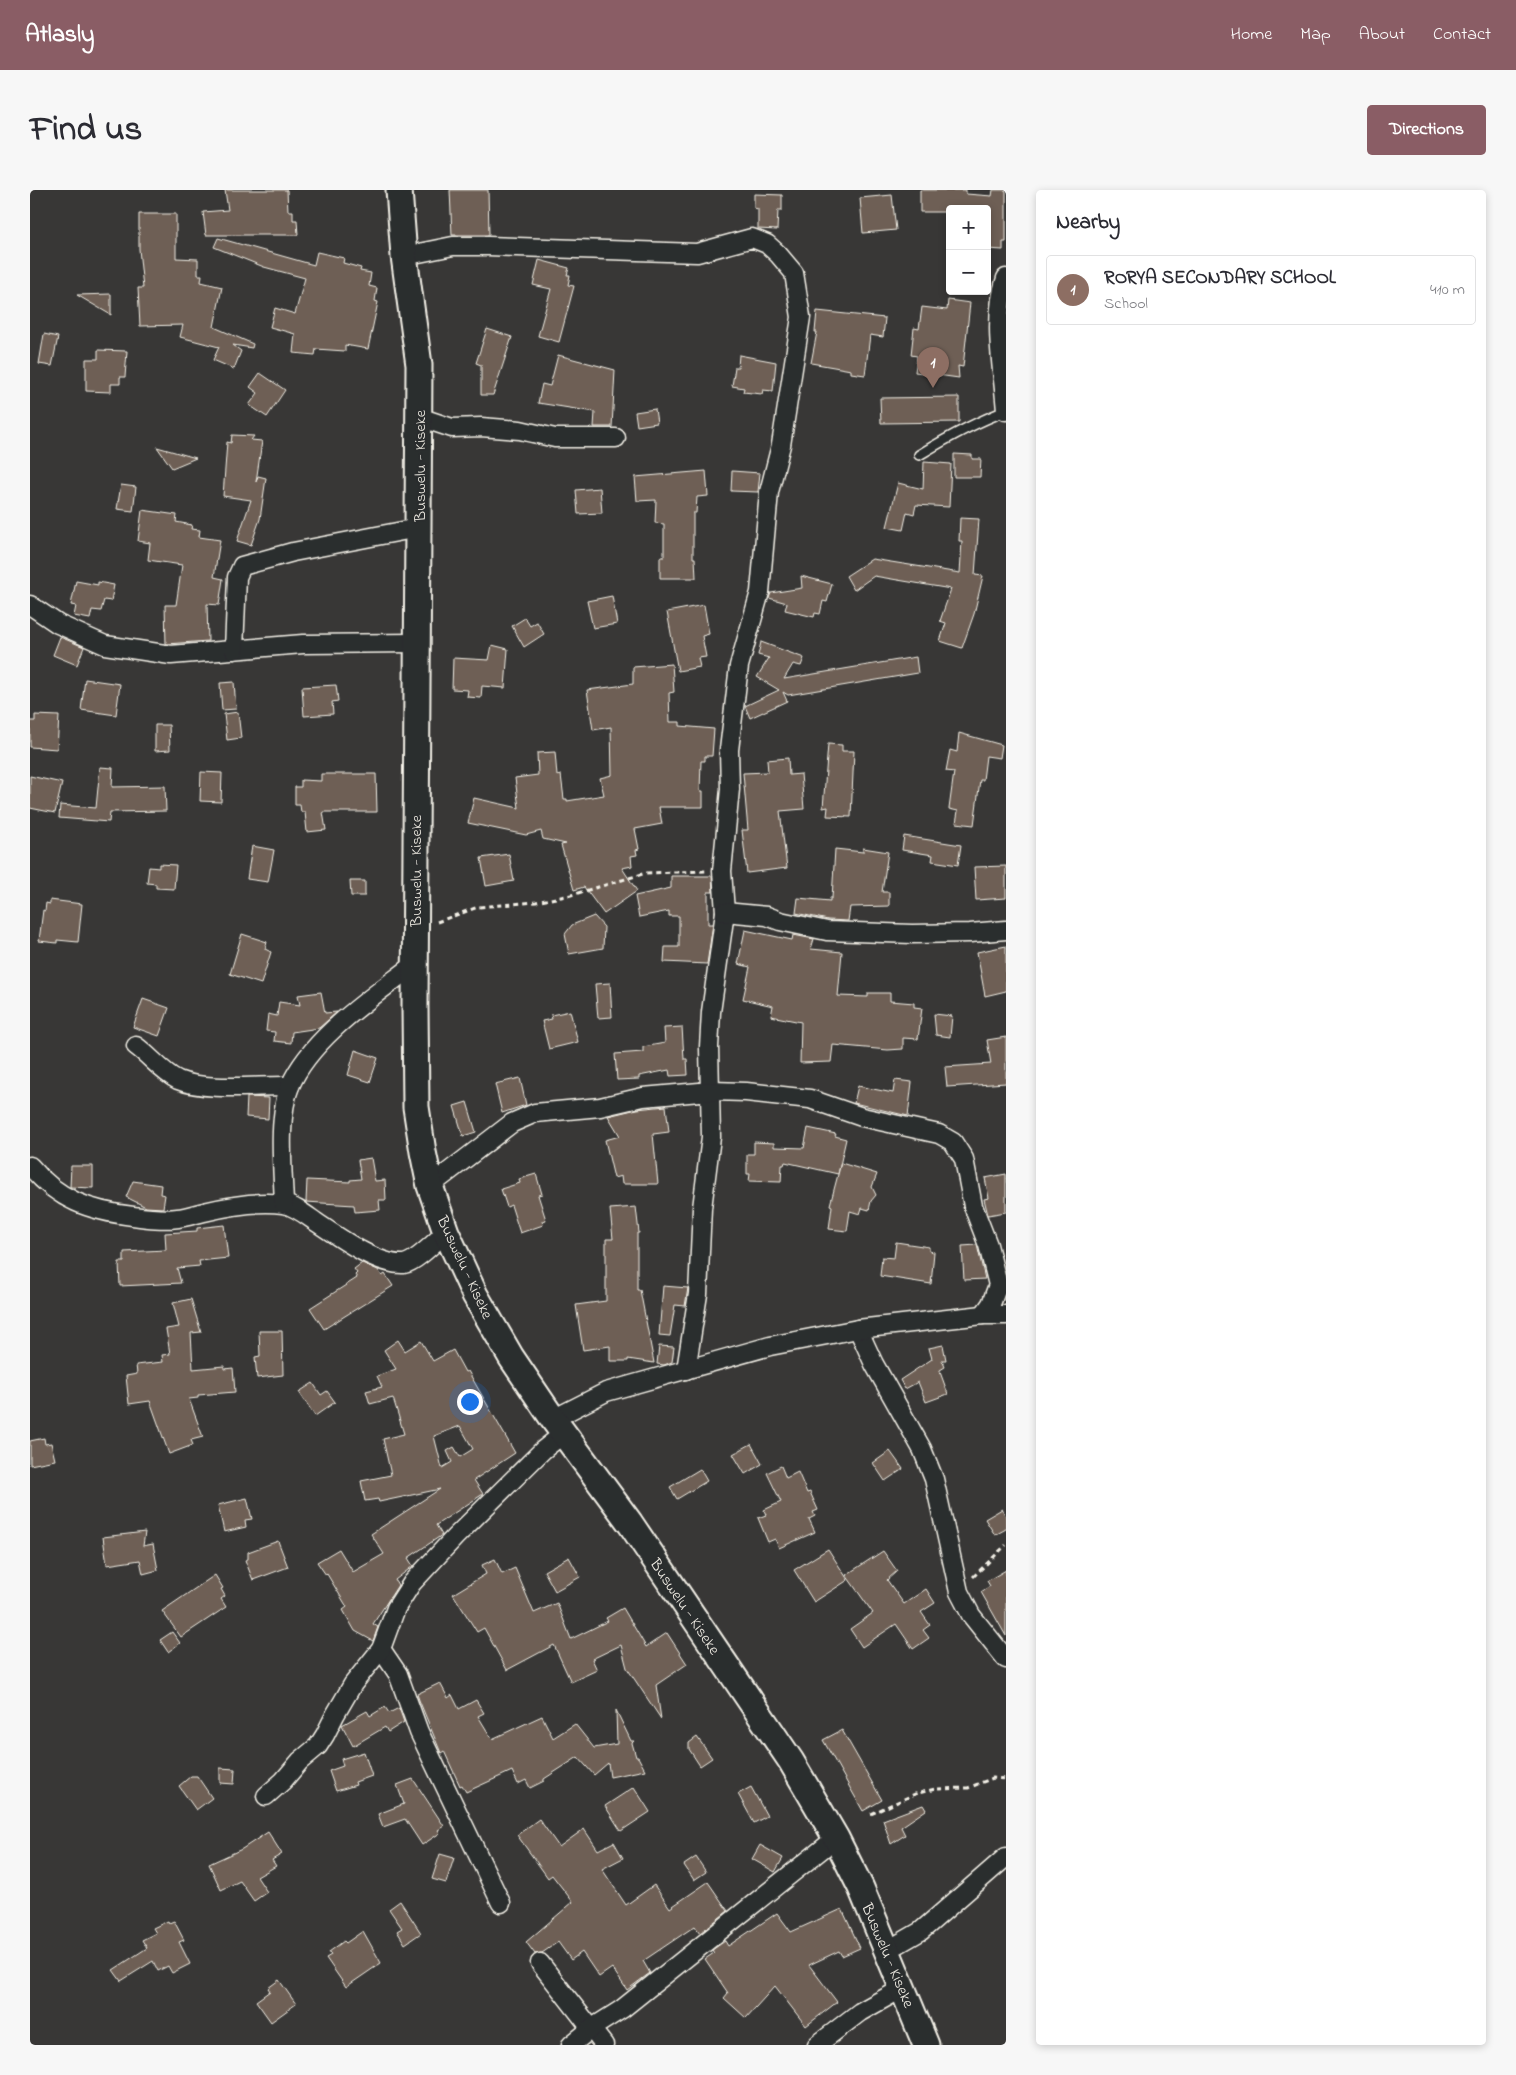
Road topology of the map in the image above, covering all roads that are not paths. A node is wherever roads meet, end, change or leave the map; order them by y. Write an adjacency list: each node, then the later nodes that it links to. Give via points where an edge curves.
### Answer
1 (400, 190): 2 (main road, Buswelu - Kiseke)
2 (404, 256): 5 (main road, Buswelu - Kiseke, via 420,365); 12 (street, via 453,246 697,253 752,238 773,249 794,273 801,317 769,492 760,592 739,666 734,701 722,871)
3 (1006, 278): 4 (street, via 999,318)
4 (1006, 411): 7 (lane, via 963,429)
5 (419, 417): 6 (street, via 452,428 520,430 555,438); 8 (main road, Buswelu - Kiseke)
6 (616, 438)
7 (919, 455)
8 (418, 528): 10 (main road, Buswelu - Kiseke); 11 (street, via 293,552 242,566 237,577)
9 (30, 605): 11 (street, via 58,624 105,645 171,656)
10 (417, 643): 11 (street, via 303,644); 14 (main road, Buswelu - Kiseke)
11 (234, 650)
12 (725, 912): 13 (street, via 767,916 828,932 936,934); 17 (street, via 711,1012)
13 (1006, 930)
14 (415, 964): 16 (street, via 321,1042); 19 (main road, Buswelu - Kiseke, via 416,1107)
15 (136, 1046): 16 (street, via 179,1080 204,1085)
16 (290, 1086): 20 (street, via 282,1149)
17 (711, 1091): 19 (street, via 535,1113 512,1123); 22 (street, via 810,1099 862,1117 938,1134 953,1142 964,1159 973,1206 988,1245 998,1285); 25 (street, via 711,1137 702,1208 698,1294)
18 (30, 1166): 20 (street, via 40,1178 70,1200 103,1212 163,1220 230,1207)
19 (430, 1186): 21 (main road, Buswelu - Kiseke)
20 (284, 1204): 21 (street, via 296,1208 374,1257 391,1262 405,1264)
21 (446, 1232): 26 (main road, Buswelu - Kiseke, via 511,1357)
22 (983, 1315): 23 (street); 24 (street)
23 (1006, 1315)
24 (858, 1329): 25 (street, via 770,1346); 28 (street, via 922,1449 934,1479 959,1592 971,1615)
25 (686, 1370): 26 (street, via 606,1392)
26 (558, 1426): 27 (street, via 543,1450 412,1583 396,1608); 30 (main road, Buswelu - Kiseke, via 630,1523 747,1695)
27 (381, 1649): 29 (street, via 353,1684 318,1746); 32 (street, via 398,1674 419,1732)
28 (1006, 1659)
29 (266, 1796)
30 (836, 1838): 33 (main road, Buswelu - Kiseke); 36 (street, via 622,2009)
31 (1006, 1857): 33 (street, via 921,1931)
32 (501, 1904)
33 (888, 1950): 35 (main road, Buswelu - Kiseke)
34 (540, 1963): 36 (street)
35 (903, 1988): 39 (street, via 860,2012); 40 (main road, Buswelu - Kiseke)
36 (592, 2028): 37 (street); 38 (street)
37 (570, 2045)
38 (604, 2045)
39 (817, 2045)
40 (926, 2045)

